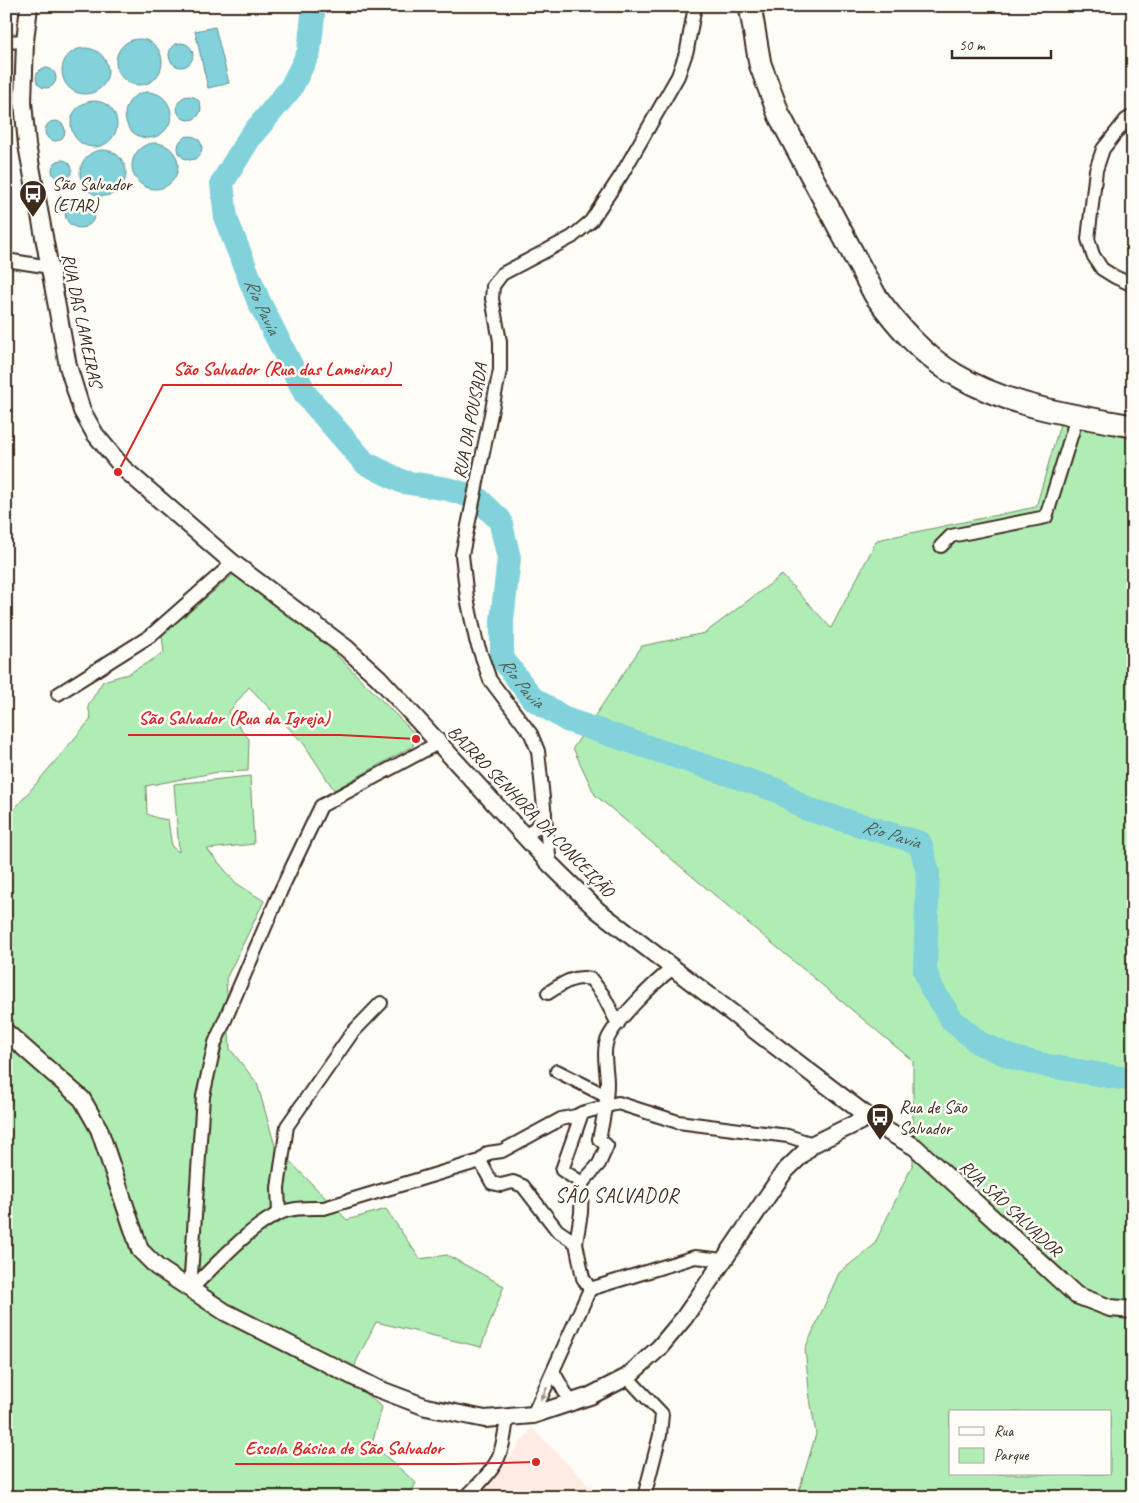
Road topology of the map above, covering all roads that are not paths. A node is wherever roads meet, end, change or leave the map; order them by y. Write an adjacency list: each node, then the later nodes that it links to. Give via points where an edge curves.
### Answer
1 (29, 6): 4 (street, RUA DAS LAMEIRAS)
2 (695, 6): 17 (street, RUA DA POUSADA, via 687,50 678,76 591,221 572,237 502,274 493,286 500,370 462,555 476,640 490,680 531,734 538,751)
3 (750, 6): 10 (main road, via 760,64 779,115 875,294 894,320 926,354 956,375 1028,404)
4 (25, 41): 5 (street); 8 (street, RUA DAS LAMEIRAS, via 22,102)
5 (6, 42)
6 (1133, 116): 9 (street, via 1103,149 1096,170 1088,239 1102,269)
7 (6, 260): 8 (street)
8 (50, 267): 13 (street, RUA DAS LAMEIRAS, via 68,366 82,411 95,434 123,468)
9 (1133, 284)
10 (1077, 416): 11 (main road); 12 (street, via 1046,517 951,536)
11 (1133, 426)
12 (941, 546)
13 (233, 563): 14 (street, RUA DAS LAMEIRAS); 15 (street, via 150,636)
14 (295, 609): 16 (street, BAIRRO SENHORA DA CONCEIÇÃO, via 379,678)
15 (58, 694)
16 (438, 743): 18 (street, BAIRRO SENHORA DA CONCEIÇÃO); 36 (street, via 321,806 281,890 215,1043 203,1096)
17 (545, 813): 18 (street); 19 (street, RUA DA POUSADA)
18 (526, 837): 19 (street, BAIRRO SENHORA DA CONCEIÇÃO)
19 (550, 864): 20 (street, BAIRRO SENHORA DA CONCEIÇÃO, via 597,910)
20 (673, 968): 23 (street, via 648,988); 28 (street, BAIRRO SENHORA DA CONCEIÇÃO)
21 (548, 993): 23 (street, via 570,978 591,979)
22 (381, 1003): 32 (street, via 352,1034 287,1126 278,1188)
23 (618, 1024): 26 (street, via 606,1043)
24 (6, 1032): 36 (street, via 82,1099 99,1129 140,1250 157,1267)
25 (557, 1071): 26 (street)
26 (606, 1101): 27 (street); 29 (street, via 678,1122 788,1136); 31 (street, via 599,1139 607,1146 599,1164)
27 (582, 1113): 30 (street, via 550,1124 502,1151 488,1153); 31 (street, via 562,1170)
28 (869, 1117): 29 (street); 37 (street, RUA SÃO SALVADOR, via 915,1147 1076,1295 1110,1308)
29 (813, 1144): 34 (street, via 784,1172)
30 (480, 1161): 32 (street, via 324,1208 297,1208); 33 (street, via 492,1183 514,1182 523,1186 557,1230)
31 (582, 1184): 33 (street)
32 (278, 1214): 36 (street, via 251,1232)
33 (576, 1243): 35 (street, via 583,1278)
34 (724, 1260): 35 (street, via 695,1257); 39 (street, via 684,1318 659,1348)
35 (590, 1289): 38 (street)
36 (190, 1290): 42 (street, via 225,1312 376,1388 426,1407 485,1419)
37 (1133, 1310)
38 (554, 1373): 40 (street); 41 (street, one-way to 41)
39 (627, 1377): 40 (street); 44 (street, via 662,1414)
40 (571, 1403): 41 (street)
41 (534, 1415): 42 (street)
42 (507, 1417): 43 (street, via 499,1458 490,1473)
43 (466, 1497)
44 (644, 1497)

